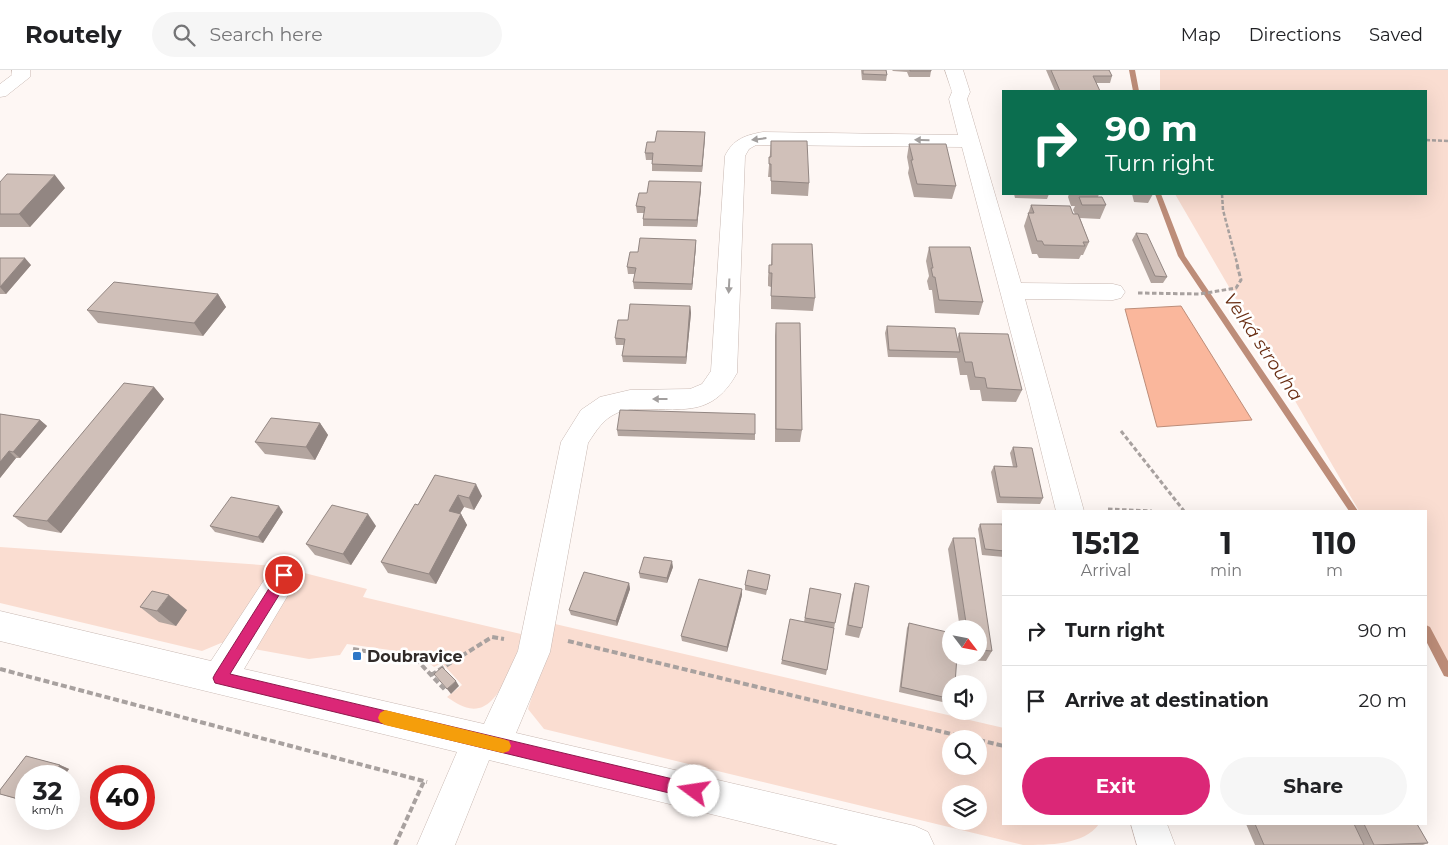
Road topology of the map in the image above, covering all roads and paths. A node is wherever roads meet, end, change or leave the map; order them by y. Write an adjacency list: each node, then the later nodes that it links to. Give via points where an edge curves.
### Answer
1 (20, 70): 3 (street, via 21,77)
2 (954, 70): 5 (street)
3 (0, 92)
4 (1427, 140): 6 (path)
5 (970, 141): 8 (street); 17 (street, one-way to 17, via 763,138 751,140 738,149 735,156 724,373 718,384 702,396 688,400 629,399 612,402 593,412 582,426 575,442)
6 (1448, 141)
7 (1222, 195): 9 (path, via 1222,210 1241,280 1236,288 1195,293)
8 (1013, 291): 9 (street); 12 (street)
9 (1113, 292)
10 (1122, 431): 14 (path)
11 (1108, 509): 13 (path)
12 (1070, 510)
13 (1130, 510)
14 (1183, 510)
15 (284, 575): 21 (street)
16 (0, 626): 21 (street)
17 (538, 634): 20 (path, via 517,642 492,637); 23 (path); 24 (street, via 534,652)
18 (353, 649): 20 (path, via 417,660)
19 (0, 669): 27 (path)
20 (431, 675): 22 (path)
21 (219, 678): 24 (street)
22 (446, 691)
23 (942, 732)
24 (487, 742): 28 (street); 32 (street)
25 (987, 742): 26 (path)
26 (1002, 746)
27 (424, 781): 28 (path); 30 (path)
28 (459, 790): 31 (street)
29 (1148, 825): 33 (street)
30 (395, 845)
31 (436, 845)
32 (914, 845)
33 (1156, 845)

